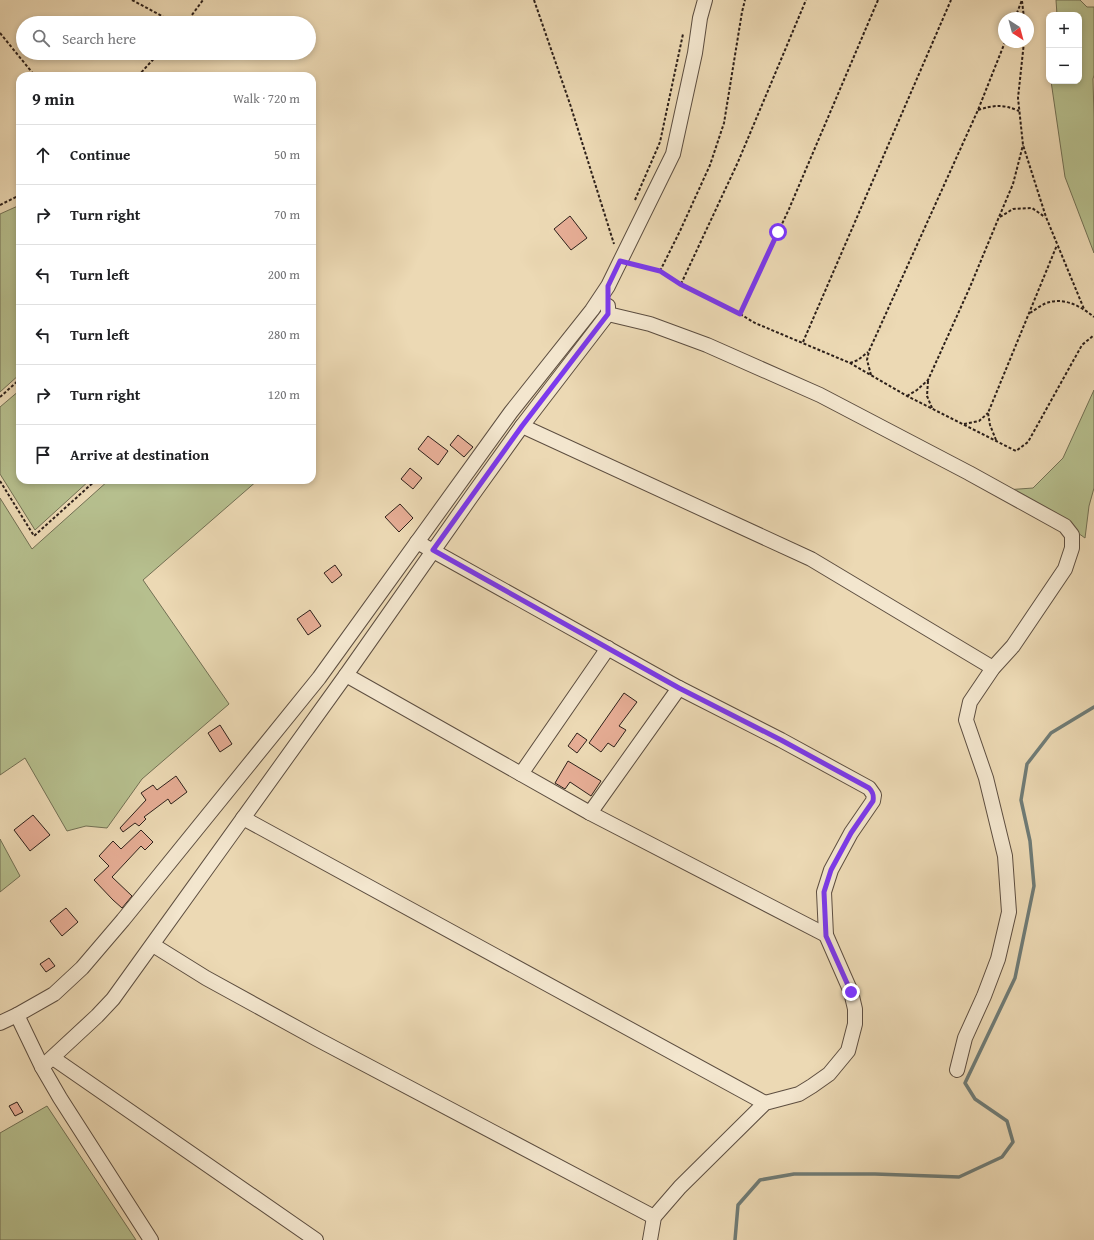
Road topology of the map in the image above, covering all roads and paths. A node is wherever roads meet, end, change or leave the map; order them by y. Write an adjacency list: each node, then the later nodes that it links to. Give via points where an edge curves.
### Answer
1 (132, 0): 12 (path)
2 (203, 0): 13 (path)
3 (534, 0): 31 (path, via 615,246)
4 (705, 0): 33 (street, via 673,154)
5 (745, 0): 34 (path, via 724,124 710,165)
6 (806, 0): 35 (path, via 738,162)
7 (878, 0): 40 (path, via 789,209)
8 (951, 0): 43 (path)
9 (1022, 0): 10 (path); 11 (path)
10 (1017, 12)
11 (1023, 12)
12 (162, 16)
13 (191, 16)
14 (684, 31): 27 (path, via 660,142)
15 (0, 33): 18 (path)
16 (1003, 48): 23 (path)
17 (1023, 48): 24 (path)
18 (16, 53)
19 (22, 60): 21 (path)
20 (153, 60): 22 (path)
21 (32, 72)
22 (142, 72)
23 (978, 110): 24 (path, via 992,105 1008,106); 44 (path)
24 (1019, 111): 25 (path)
25 (1022, 145): 29 (path, via 1012,184); 30 (path)
26 (16, 197): 28 (path)
27 (633, 204)
28 (0, 205)
29 (999, 217): 30 (path, via 1013,209 1032,208); 47 (path)
30 (1046, 217): 32 (path)
31 (618, 239)
32 (1057, 245): 37 (path); 38 (path)
33 (620, 261): 34 (path); 36 (street)
34 (660, 271): 35 (path)
35 (680, 284): 40 (path)
36 (608, 286): 39 (street); 58 (street, via 574,335 511,412)
37 (1084, 309): 38 (path, via 1068,302 1050,302); 41 (path)
38 (1029, 313): 52 (path)
39 (608, 314): 54 (street); 61 (street, via 650,324 707,345 820,395 1064,526 1072,535 1072,548 1065,569 1013,646)
40 (740, 314): 43 (path, via 755,323)
41 (1094, 317)
42 (1094, 335): 55 (path, via 1082,345 1028,442 1016,451)
43 (803, 342): 45 (path)
44 (869, 351): 45 (path); 46 (path, via 867,360)
45 (850, 363): 46 (path)
46 (871, 375): 49 (path)
47 (928, 380): 49 (path); 51 (path, via 927,396)
48 (16, 383): 50 (path)
49 (907, 396): 51 (path)
50 (0, 397)
51 (933, 409): 53 (path)
52 (988, 414): 53 (path, via 979,421); 55 (path)
53 (964, 424): 55 (path)
54 (522, 426): 59 (street); 61 (street, via 811,559)
55 (996, 441)
56 (0, 481): 57 (path, via 34,536)
57 (92, 484)
58 (417, 542): 59 (street); 69 (street, via 319,678 118,926 82,968 54,994)
59 (433, 550): 60 (street); 62 (street)
60 (608, 648): 63 (street); 64 (street)
61 (993, 668): 72 (street, via 970,702 966,720 986,778 1005,856 1009,912 998,959 965,1038)
62 (346, 675): 64 (street); 66 (street)
63 (679, 688): 65 (street); 67 (street, via 869,788 874,795 873,801 851,833 831,870 824,892)
64 (521, 774): 65 (street)
65 (590, 813): 67 (street)
66 (243, 818): 68 (street); 73 (street)
67 (826, 936): 73 (street, via 851,992 855,1009 856,1024 848,1051 829,1074 812,1086 799,1094)
68 (153, 945): 71 (street, via 113,999); 74 (street, via 206,978 317,1039)
69 (17, 1015): 70 (street); 71 (street)
70 (0, 1023)
71 (47, 1062): 75 (street, via 64,1104); 76 (street)
72 (956, 1070)
73 (765, 1103): 74 (street, via 680,1187)
74 (654, 1217): 77 (street)
75 (151, 1240)
76 (316, 1240)
77 (650, 1240)

